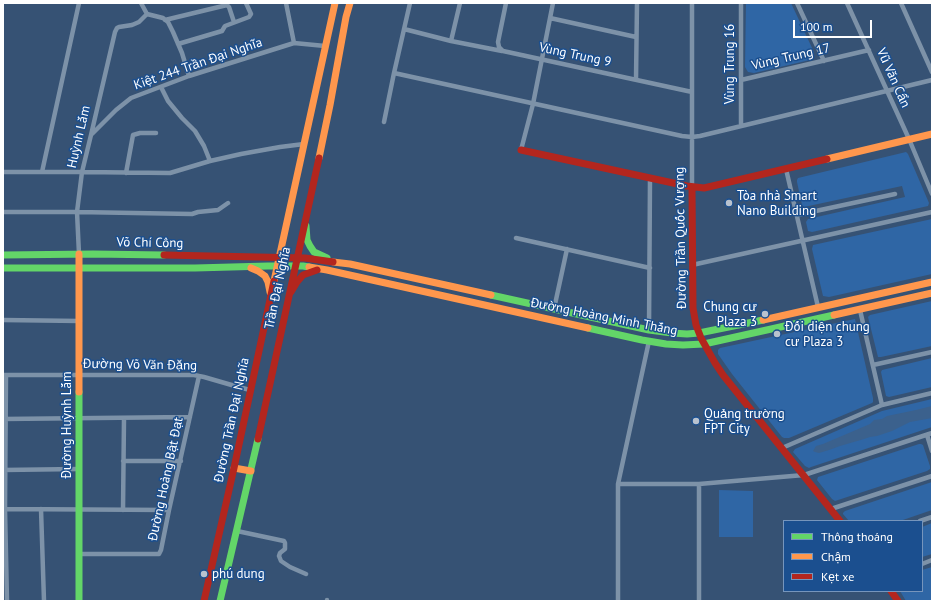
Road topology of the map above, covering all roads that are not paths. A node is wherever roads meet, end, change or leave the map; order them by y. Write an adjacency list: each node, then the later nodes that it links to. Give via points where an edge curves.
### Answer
1 (79, 3): 55 (street)
2 (141, 3): 17 (street)
3 (246, 3): 22 (street, via 251,16)
4 (286, 3): 26 (street)
5 (335, 3): 18 (main road, Trần Đại Nghĩa)
6 (350, 3): 19 (main road, Trần Đại Nghĩa)
7 (410, 3): 23 (street)
8 (460, 3): 25 (street)
9 (506, 3): 30 (street, via 498,42)
10 (553, 3): 20 (street)
11 (637, 3): 24 (street)
12 (692, 3): 41 (street, Đường Trần Quốc Vượng)
13 (741, 3): 37 (street, Vùng Trung 16)
14 (796, 3): 32 (street)
15 (847, 3): 29 (street, Vũ Văn Cẩn)
16 (901, 3): 33 (street)
17 (147, 14): 21 (street); 47 (street, Huỳnh Lắm, via 139,22 118,28 115,32)
18 (333, 14): 19 (main road); 28 (main road, Trần Đại Nghĩa)
19 (346, 17): 66 (main road, Trần Đại Nghĩa)
20 (550, 18): 24 (street); 31 (street)
21 (165, 20): 22 (street, via 227,5); 27 (street)
22 (234, 22): 27 (street, via 225,26 222,31)
23 (404, 29): 25 (street, Vùng Trung 9); 34 (street)
24 (636, 37): 36 (street)
25 (451, 41): 30 (street, Vùng Trung 9)
26 (294, 43): 28 (street, Kiệt 244 Trần Đại Nghĩa); 35 (street, Kiệt 244 Trần Đại Nghĩa)
27 (178, 44): 35 (street)
28 (325, 46): 50 (main road, Trần Đại Nghĩa)
29 (869, 50): 32 (street, Vùng Trung 17); 40 (street, Vũ Văn Cẩn)
30 (503, 51): 31 (street, Vùng Trung 9)
31 (541, 59): 36 (street, Vùng Trung 9); 42 (street)
32 (824, 61): 37 (street, Vùng Trung 17)
33 (932, 72)
34 (394, 73): 42 (street); 43 (street)
35 (189, 76): 39 (street, Kiệt 244 Trần Đại Nghĩa)
36 (636, 80): 41 (street, Vùng Trung 9)
37 (741, 80): 44 (street, Vùng Trung 16)
38 (932, 80): 40 (street)
39 (161, 87): 47 (street, Kiệt 244 Trần Đại Nghĩa, via 131,98); 52 (street, via 168,101 195,131)
40 (887, 91): 44 (street); 49 (street, Vũ Văn Cẩn)
41 (692, 92): 48 (street, Đường Trần Quốc Vượng)
42 (533, 104): 48 (street); 51 (street)
43 (384, 122)
44 (741, 126): 48 (street)
45 (156, 133): 57 (street, via 133,135)
46 (932, 134): 49 (main road)
47 (91, 135): 56 (street, Huỳnh Lắm)
48 (692, 137): 59 (street, Đường Trần Quốc Vượng)
49 (909, 139): 53 (main road); 61 (street, Vũ Văn Cẩn)
50 (304, 144): 52 (street, via 258,150); 70 (main road, Trần Đại Nghĩa)
51 (521, 150): 58 (main road)
52 (210, 161): 57 (street, via 170,173)
53 (786, 169): 59 (main road, via 708,187); 67 (street)
54 (3, 172): 55 (street)
55 (42, 172): 56 (street)
56 (82, 172): 57 (street); 64 (street, Huỳnh Lắm)
57 (126, 173)
58 (650, 178): 59 (main road); 83 (street)
59 (692, 187): 79 (main road, Đường Trần Quốc Vượng)
60 (895, 194): 67 (street)
61 (932, 194)
62 (228, 203): 64 (street, via 218,210 192,214)
63 (3, 212): 64 (street)
64 (77, 212): 72 (street, Huỳnh Lắm)
65 (932, 212): 69 (street)
66 (306, 214): 75 (main road, Trần Đại Nghĩa); 76 (main road, via 306,236 312,249 324,257)
67 (797, 215): 69 (street)
68 (516, 238): 71 (street)
69 (803, 241): 79 (street); 89 (street)
70 (282, 243): 74 (main road, Đường Trần Đại Nghĩa)
71 (567, 249): 83 (street); 90 (street)
72 (79, 252): 73 (main road, Võ Chí Công); 74 (main road, Võ Chí Công); 82 (main road, Đường Huỳnh Lắm)
73 (3, 255)
74 (279, 257): 75 (main road, Võ Chí Công); 77 (main road, Đường Trần Đại Nghĩa)
75 (297, 257): 76 (main road, Đường Hoàng Minh Thắng); 78 (main road, Trần Đại Nghĩa)
76 (350, 264): 90 (main road, Đường Hoàng Minh Thắng)
77 (277, 266): 78 (main road, Võ Chí Công); 80 (main road, Võ Chí Công); 87 (main road, Đường Trần Đại Nghĩa)
78 (295, 266): 84 (main road, Đường Hoàng Minh Thắng); 88 (main road, Trần Đại Nghĩa)
79 (692, 266): 97 (main road, Đường Trần Quốc Vượng, via 694,313)
80 (245, 267): 82 (main road, Võ Chí Công); 87 (main road, via 265,276 270,286)
81 (3, 268): 82 (main road, Võ Chí Công)
82 (79, 268): 95 (main road, Đường Huỳnh Lắm)
83 (650, 268): 96 (street)
84 (327, 270): 88 (main road, via 303,275); 94 (main road, Đường Hoàng Minh Thắng)
85 (932, 282): 89 (main road, Đường Hoàng Minh Thắng)
86 (932, 294): 91 (main road, Đường Hoàng Minh Thắng)
87 (270, 297): 105 (main road, Đường Trần Đại Nghĩa)
88 (288, 297): 120 (main road, Trần Đại Nghĩa)
89 (818, 307): 92 (main road); 97 (main road, Đường Hoàng Minh Thắng)
90 (554, 309): 94 (main road); 96 (main road, Đường Hoàng Minh Thắng)
91 (860, 310): 92 (main road, Đường Hoàng Minh Thắng); 101 (street)
92 (820, 318): 99 (main road, Đường Hoàng Minh Thắng)
93 (3, 320): 95 (street)
94 (551, 320): 98 (main road, Đường Hoàng Minh Thắng)
95 (80, 321): 103 (main road, Đường Huỳnh Lắm)
96 (649, 330): 97 (main road, Đường Hoàng Minh Thắng, via 679,334)
97 (698, 333): 99 (main road, Đường Trần Quốc Vượng)
98 (649, 341): 99 (main road, Đường Hoàng Minh Thắng, via 683,345); 123 (street)
99 (704, 344): 113 (main road, Đường Trần Quốc Vượng, via 723,375)
100 (932, 352): 101 (street)
101 (873, 365): 107 (street)
102 (4, 375): 103 (street, Đường Võ Văn Đặng); 111 (street)
103 (79, 375): 104 (street, Đường Võ Văn Đặng); 109 (main road, Đường Huỳnh Lắm)
104 (199, 376): 105 (street, Đường Võ Văn Đặng); 108 (street, Đường Hoàng Bật Đạt)
105 (250, 390): 117 (main road, Đường Trần Đại Nghĩa)
106 (932, 393): 107 (street)
107 (882, 405): 113 (street)
108 (190, 417): 110 (street); 116 (street, Đường Hoàng Bật Đạt)
109 (79, 418): 110 (street); 111 (street); 119 (main road, Đường Huỳnh Lắm)
110 (124, 418): 115 (street)
111 (4, 419): 118 (street)
112 (929, 434): 114 (street); 121 (street)
113 (782, 448): 121 (main road, Đường Trần Quốc Vượng)
114 (932, 451)
115 (124, 461): 116 (street); 129 (street)
116 (180, 461): 130 (street, Đường Hoàng Bật Đạt)
117 (234, 468): 120 (main road); 139 (main road, Đường Trần Đại Nghĩa)
118 (4, 470): 119 (street); 125 (street)
119 (79, 470): 128 (main road, Đường Huỳnh Lắm)
120 (251, 471): 132 (main road, Trần Đại Nghĩa)
121 (804, 475): 124 (street); 127 (main road, Đường Trần Quốc Vượng)
122 (932, 476): 127 (street)
123 (618, 484): 124 (street); 141 (street)
124 (699, 484): 142 (street)
125 (4, 509): 126 (street); 136 (street)
126 (41, 509): 128 (street); 137 (street)
127 (831, 509): 131 (main road, Đường Trần Quốc Vượng)
128 (78, 510): 129 (street); 133 (main road, Đường Huỳnh Lắm)
129 (123, 510): 130 (street)
130 (169, 510): 133 (street, Đường Hoàng Bật Đạt, via 162,550 159,554)
131 (839, 520)
132 (237, 531): 134 (street, via 284,541 285,549 279,556 281,561); 140 (main road, Trần Đại Nghĩa)
133 (79, 554): 138 (main road, Đường Huỳnh Lắm)
134 (306, 574)
135 (892, 592): 143 (main road)
136 (7, 601)
137 (44, 601)
138 (79, 601)
139 (204, 601)
140 (220, 601)
141 (618, 601)
142 (699, 601)
143 (898, 601)

